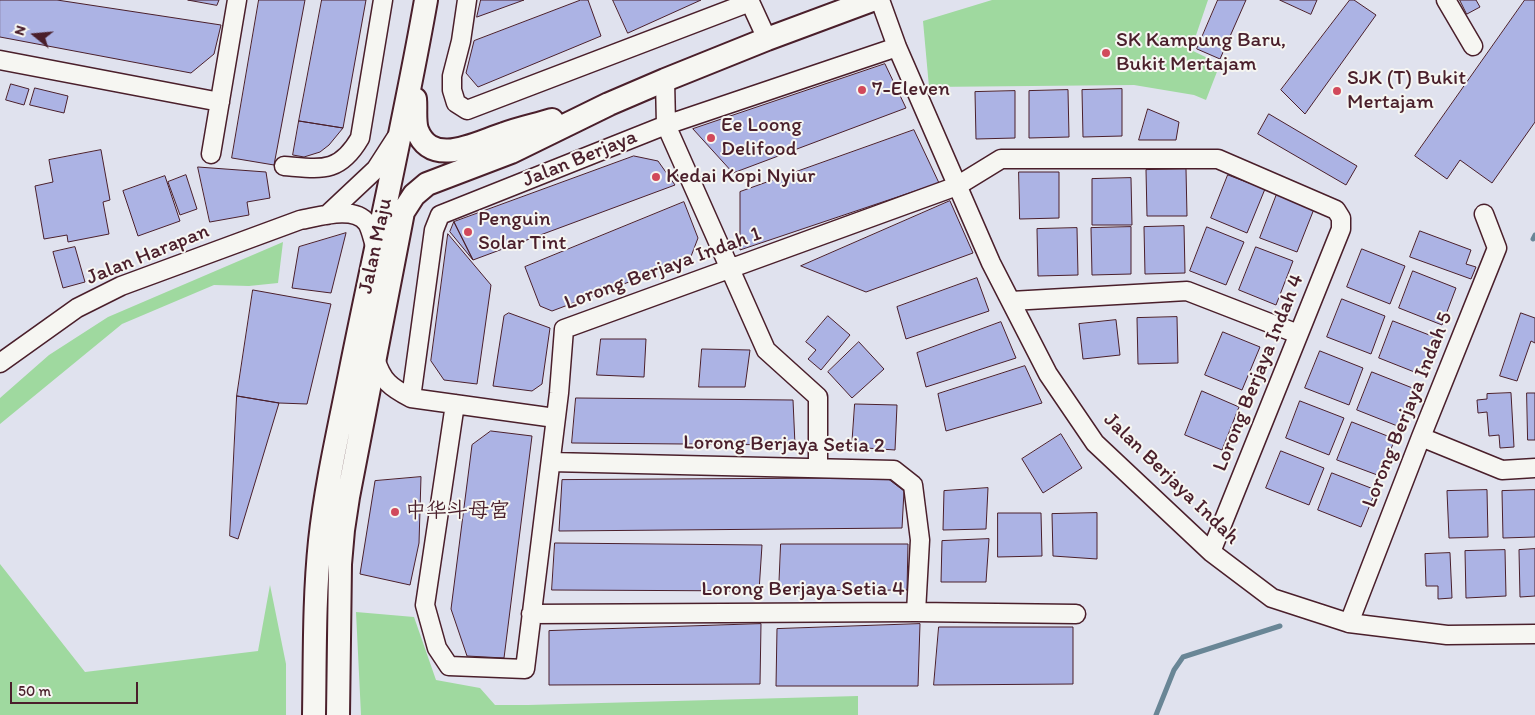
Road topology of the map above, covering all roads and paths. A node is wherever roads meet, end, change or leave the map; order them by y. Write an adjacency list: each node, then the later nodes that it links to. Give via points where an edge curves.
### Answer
1 (237, 0): 14 (street)
2 (383, 0): 19 (street, via 360,138 351,154 336,164 317,168)
3 (426, 0): 12 (main road, Jalan Maju)
4 (467, 0): 8 (street, via 452,76 456,103 467,110 750,2)
5 (872, 0): 8 (main road, Jalan Berjaya)
6 (880, 0): 10 (street, Jalan Berjaya Indah)
7 (1446, 0): 9 (street)
8 (767, 39): 13 (main road, Jalan Berjaya)
9 (1472, 46)
10 (897, 47): 16 (street, Jalan Berjaya); 20 (street, Jalan Berjaya Indah)
11 (0, 60): 14 (street)
12 (414, 69): 15 (main road, via 416,129 426,144 441,151 462,150 504,134); 17 (main road, Jalan Maju)
13 (665, 80): 15 (main road, Jalan Berjaya); 16 (street)
14 (220, 102): 18 (street)
15 (608, 104): 21 (main road, Jalan Berjaya, via 511,152 427,184)
16 (666, 125): 26 (street); 31 (street, Jalan Berjaya, via 440,215 434,230)
17 (399, 134): 24 (street, via 376,169); 25 (main road, Jalan Maju)
18 (211, 154)
19 (284, 166)
20 (957, 186): 22 (street, Lorong Berjaya Indah 1, via 1001,159 1218,159); 26 (street, Lorong Berjaya Indah 1); 27 (street, Jalan Berjaya Indah)
21 (414, 195): 29 (main road, Jalan Maju, via 403,212)
22 (1336, 210): 28 (street, Lorong Berjaya Indah 4, via 1342,229)
23 (1484, 214): 34 (street, Lorong Berjaya Indah 5, via 1497,248)
24 (327, 215): 25 (street, Jalan Harapan, via 353,213 367,222); 30 (street, Jalan Harapan, via 300,220 122,286 77,308)
25 (376, 249): 38 (main road, Jalan Maju)
26 (729, 268): 33 (street, Lorong Berjaya Indah 1, via 564,329); 36 (street, via 766,350 818,397)
27 (1011, 301): 28 (street, via 1187,291); 39 (street, Jalan Berjaya Indah, via 1048,374 1095,443)
28 (1298, 334): 39 (street, Lorong Berjaya Indah 4)
29 (375, 358): 31 (street, via 386,381); 38 (main road, Jalan Maju)
30 (0, 363)
31 (411, 398): 32 (street)
32 (455, 404): 33 (street); 41 (street, Lorong Berjaya Indah 1, via 425,605 438,648 449,666 525,668)
33 (555, 418): 35 (street, Lorong Berjaya Indah 1)
34 (1421, 437): 37 (street, via 1502,470); 43 (street, Lorong Berjaya Indah 5)
35 (551, 462): 36 (street, Lorong Berjaya Setia 2); 41 (street, Lorong Berjaya Indah 1)
36 (818, 468): 40 (street, Lorong Berjaya Setia 2, via 894,470 913,485 920,540)
37 (1535, 468)
38 (337, 495): 45 (main road, via 320,542); 46 (main road, via 340,564)
39 (1211, 552): 43 (street, Jalan Berjaya Indah, via 1272,598)
40 (916, 612): 41 (street, Lorong Berjaya Setia 4); 42 (street, Lorong Berjaya Setia 4)
41 (531, 614)
42 (1076, 614)
43 (1349, 623): 44 (street, Jalan Berjaya Indah, via 1447,635)
44 (1535, 634)
45 (314, 715)
46 (338, 715)

